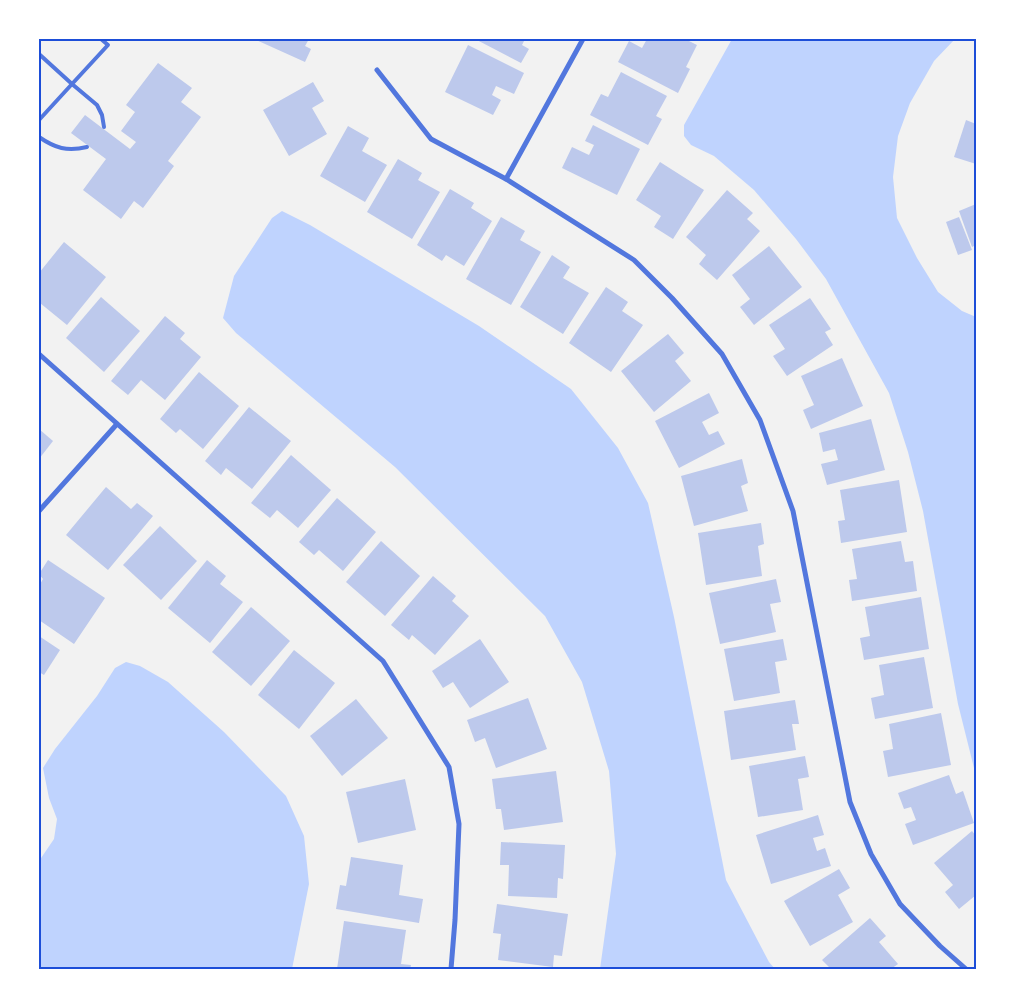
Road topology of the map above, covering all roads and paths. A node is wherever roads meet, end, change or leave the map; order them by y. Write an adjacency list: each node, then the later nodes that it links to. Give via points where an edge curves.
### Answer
1 (101, 39): 5 (lane, via 108,45)
2 (583, 39): 10 (street)
3 (39, 54): 5 (lane)
4 (377, 70): 10 (street, via 431,139)
5 (72, 84): 6 (lane); 7 (lane, via 97,105)
6 (39, 120)
7 (104, 128)
8 (39, 137): 9 (lane, via 64,150)
9 (87, 147)
10 (506, 178): 15 (street, via 634,260 722,354 760,420 793,511 850,802 871,854 900,904)
11 (39, 354): 12 (street)
12 (117, 424): 13 (street); 14 (street, via 383,661 449,767 459,824)
13 (39, 511)
14 (451, 969)
15 (966, 969)

